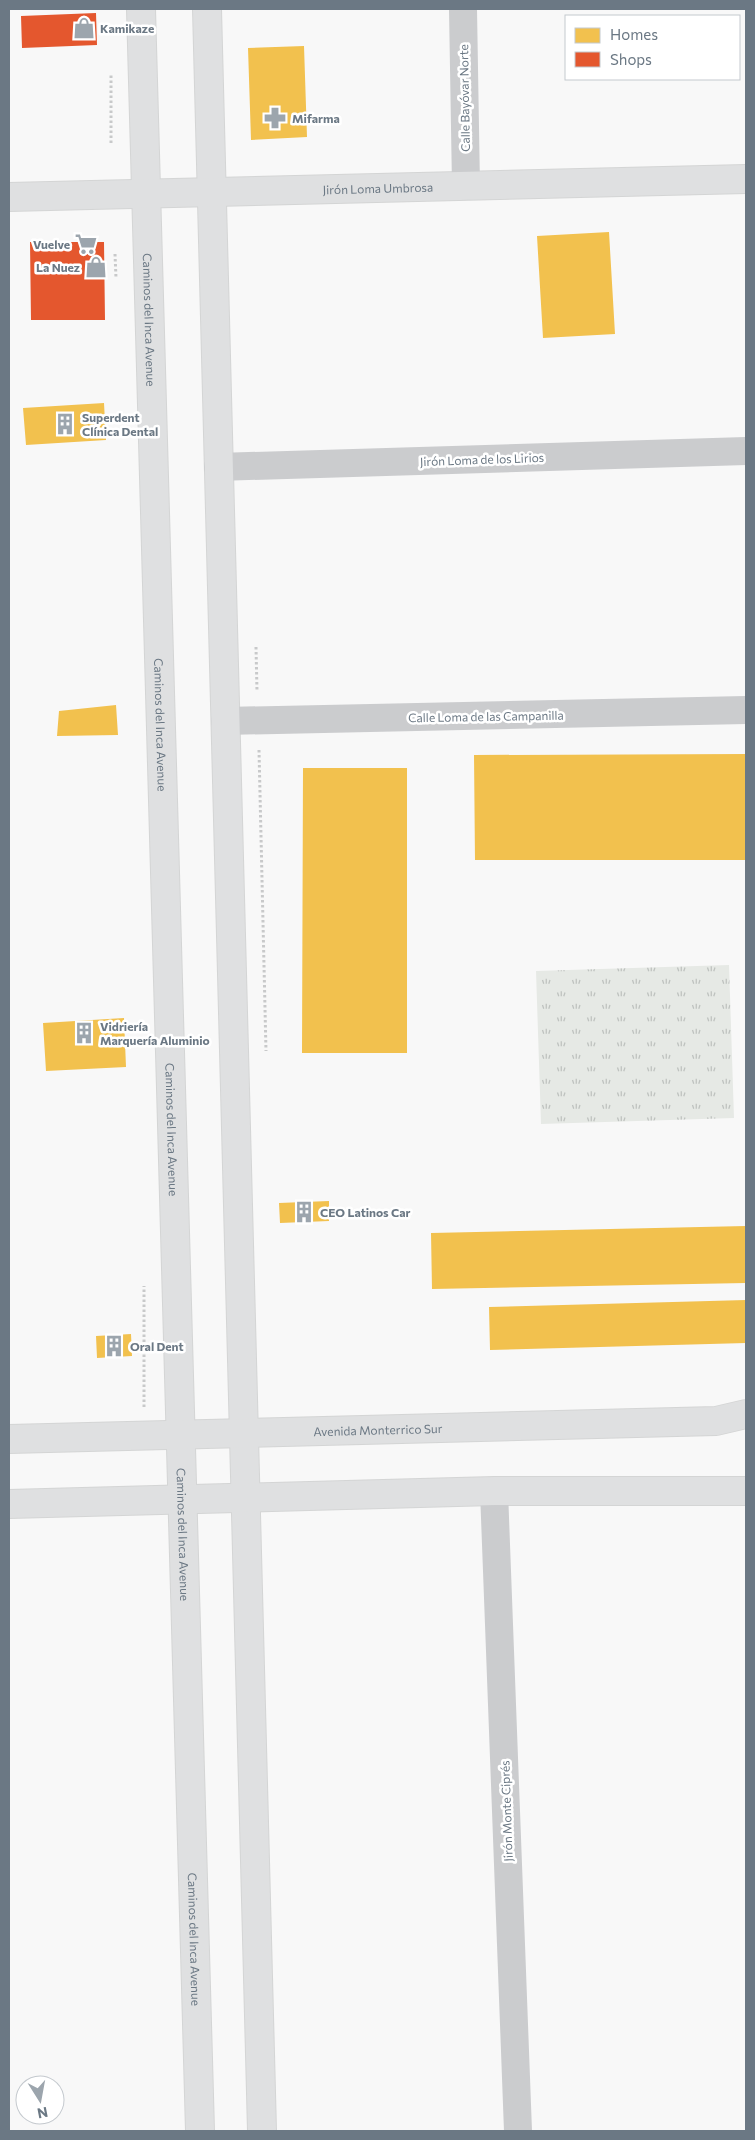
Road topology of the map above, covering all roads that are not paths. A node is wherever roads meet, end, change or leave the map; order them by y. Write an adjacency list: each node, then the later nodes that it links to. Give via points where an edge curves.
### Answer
1 (141, 9): 7 (main road, Caminos del Inca Avenue)
2 (206, 9): 6 (main road)
3 (463, 9): 5 (street, Calle Bayóvar Norte)
4 (746, 179): 5 (main road, Jirón Loma Umbrosa)
5 (466, 186): 6 (main road, Jirón Loma Umbrosa)
6 (211, 193): 7 (main road, Jirón Loma Umbrosa); 10 (main road)
7 (146, 195): 8 (main road, Jirón Loma Umbrosa); 15 (main road, Caminos del Inca Avenue)
8 (9, 198)
9 (746, 451): 10 (street, Jirón Loma de los Lirios)
10 (218, 467): 12 (main road)
11 (746, 710): 12 (street, Calle Loma de las Campanilla)
12 (225, 721): 14 (main road)
13 (746, 1414): 14 (main road, Avenida Monterrico Sur, via 716,1421)
14 (244, 1433): 15 (main road, Avenida Monterrico Sur); 19 (main road)
15 (181, 1435): 16 (main road, Avenida Monterrico Sur); 20 (main road, Caminos del Inca Avenue)
16 (9, 1439)
17 (494, 1491): 18 (main road); 19 (main road); 24 (street, Jirón Monte Ciprés)
18 (746, 1491)
19 (245, 1498): 20 (main road); 23 (main road)
20 (182, 1500): 21 (main road); 22 (main road, Caminos del Inca Avenue)
21 (9, 1504)
22 (200, 2131)
23 (262, 2131)
24 (518, 2131)

